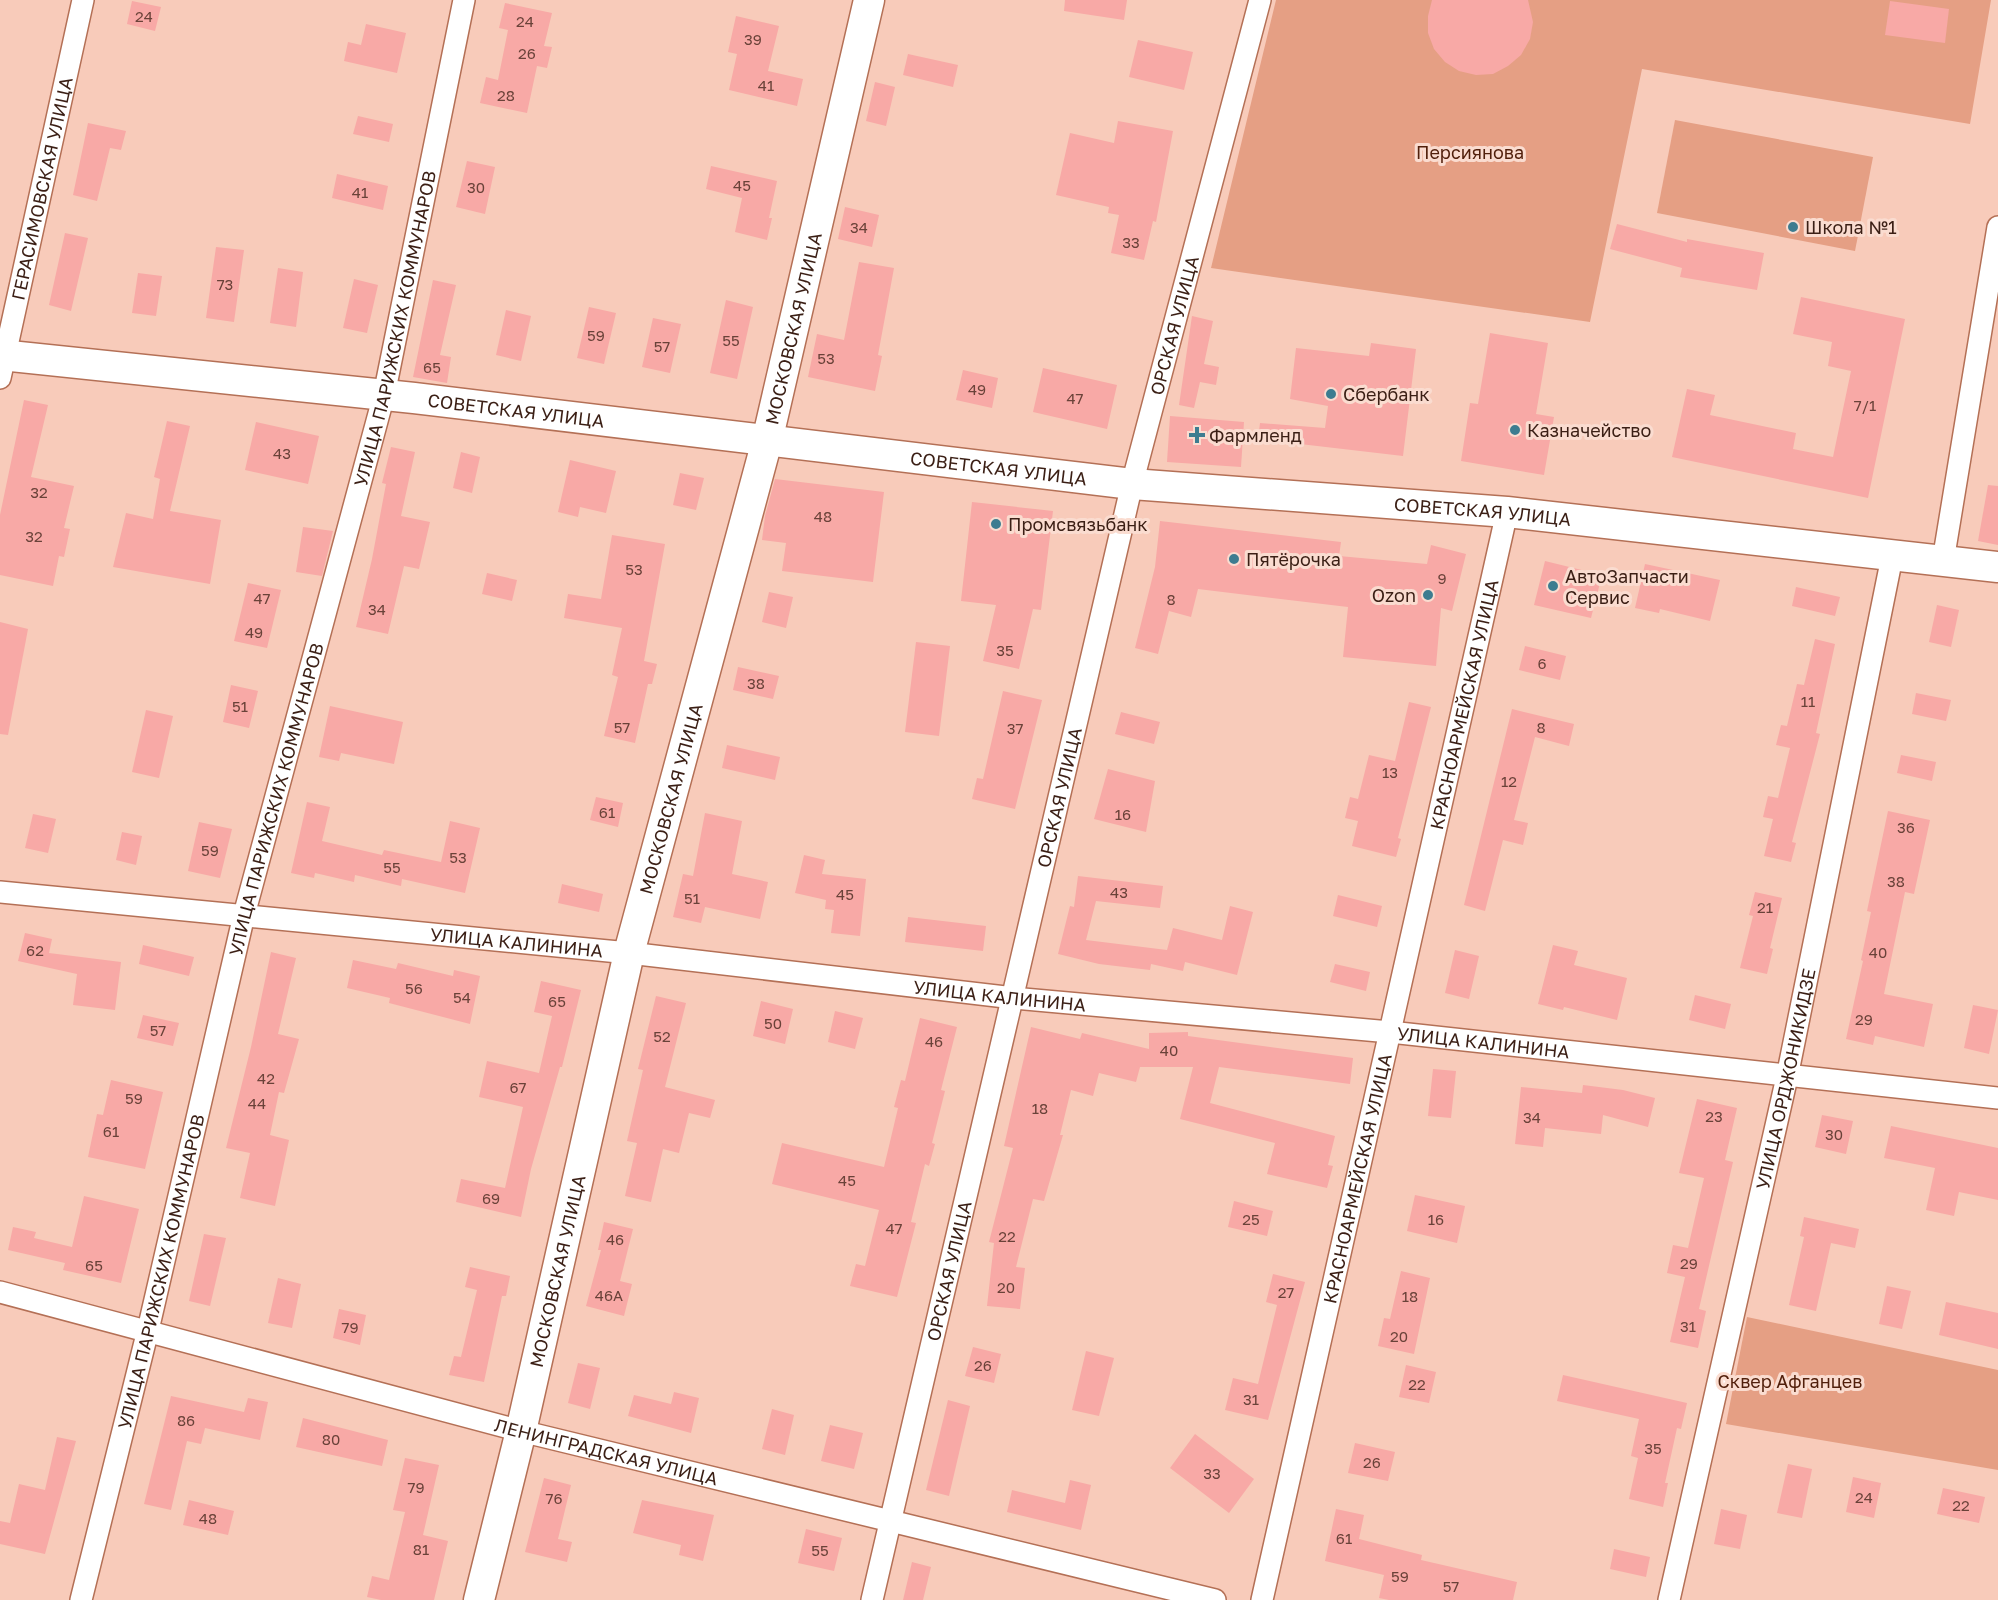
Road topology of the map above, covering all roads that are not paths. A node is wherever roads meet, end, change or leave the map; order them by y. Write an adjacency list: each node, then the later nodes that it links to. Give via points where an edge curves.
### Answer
1 (83, 0): 6 (street, ГЕРАСИМОВСКАЯ УЛИЦА)
2 (464, 0): 7 (street, УЛИЦА ПАРИЖСКИХ КОММУНАРОВ)
3 (869, 0): 8 (street, МОСКОВСКАЯ УЛИЦА)
4 (1260, 0): 9 (street, ОРСКАЯ УЛИЦА)
5 (1998, 226): 12 (street)
6 (2, 363): 7 (street, СОВЕТСКАЯ УЛИЦА)
7 (384, 395): 8 (street, СОВЕТСКАЯ УЛИЦА); 15 (street, УЛИЦА ПАРИЖСКИХ КОММУНАРОВ)
8 (767, 441): 9 (street, СОВЕТСКАЯ УЛИЦА); 16 (street, МОСКОВСКАЯ УЛИЦА)
9 (1132, 484): 10 (street, СОВЕТСКАЯ УЛИЦА); 17 (street, ОРСКАЯ УЛИЦА)
10 (1507, 512): 11 (street, СОВЕТСКАЯ УЛИЦА); 18 (street, КРАСНОАРМЕЙСКАЯ УЛИЦА)
11 (1892, 557): 12 (street, СОВЕТСКАЯ УЛИЦА); 19 (street, УЛИЦА ОРДЖОНИКИДЗЕ)
12 (1943, 561): 13 (street, СОВЕТСКАЯ УЛИЦА)
13 (1998, 567)
14 (0, 892): 15 (street, УЛИЦА КАЛИНИНА)
15 (244, 915): 16 (street, УЛИЦА КАЛИНИНА); 22 (street, УЛИЦА ПАРИЖСКИХ КОММУНАРОВ)
16 (629, 953): 17 (street, УЛИЦА КАЛИНИНА); 23 (street, МОСКОВСКАЯ УЛИЦА)
17 (1014, 998): 18 (street, УЛИЦА КАЛИНИНА); 24 (street, ОРСКАЯ УЛИЦА)
18 (1390, 1032): 19 (street, УЛИЦА КАЛИНИНА); 29 (street, КРАСНОАРМЕЙСКАЯ УЛИЦА)
19 (1787, 1077): 20 (street, УЛИЦА КАЛИНИНА); 30 (street, УЛИЦА ОРДЖОНИКИДЗЕ)
20 (1998, 1098)
21 (0, 1292): 22 (street, ЛЕНИНГРАДСКАЯ УЛИЦА)
22 (148, 1330): 23 (street, ЛЕНИНГРАДСКАЯ УЛИЦА); 25 (street, УЛИЦА ПАРИЖСКИХ КОММУНАРОВ)
23 (521, 1431): 24 (street, ЛЕНИНГРАДСКАЯ УЛИЦА); 26 (street, МОСКОВСКАЯ УЛИЦА)
24 (893, 1520): 27 (street, ОРСКАЯ УЛИЦА); 28 (street, ЛЕНИНГРАДСКАЯ УЛИЦА)
25 (81, 1600)
26 (479, 1600)
27 (872, 1600)
28 (1215, 1600)
29 (1262, 1600)
30 (1669, 1600)

